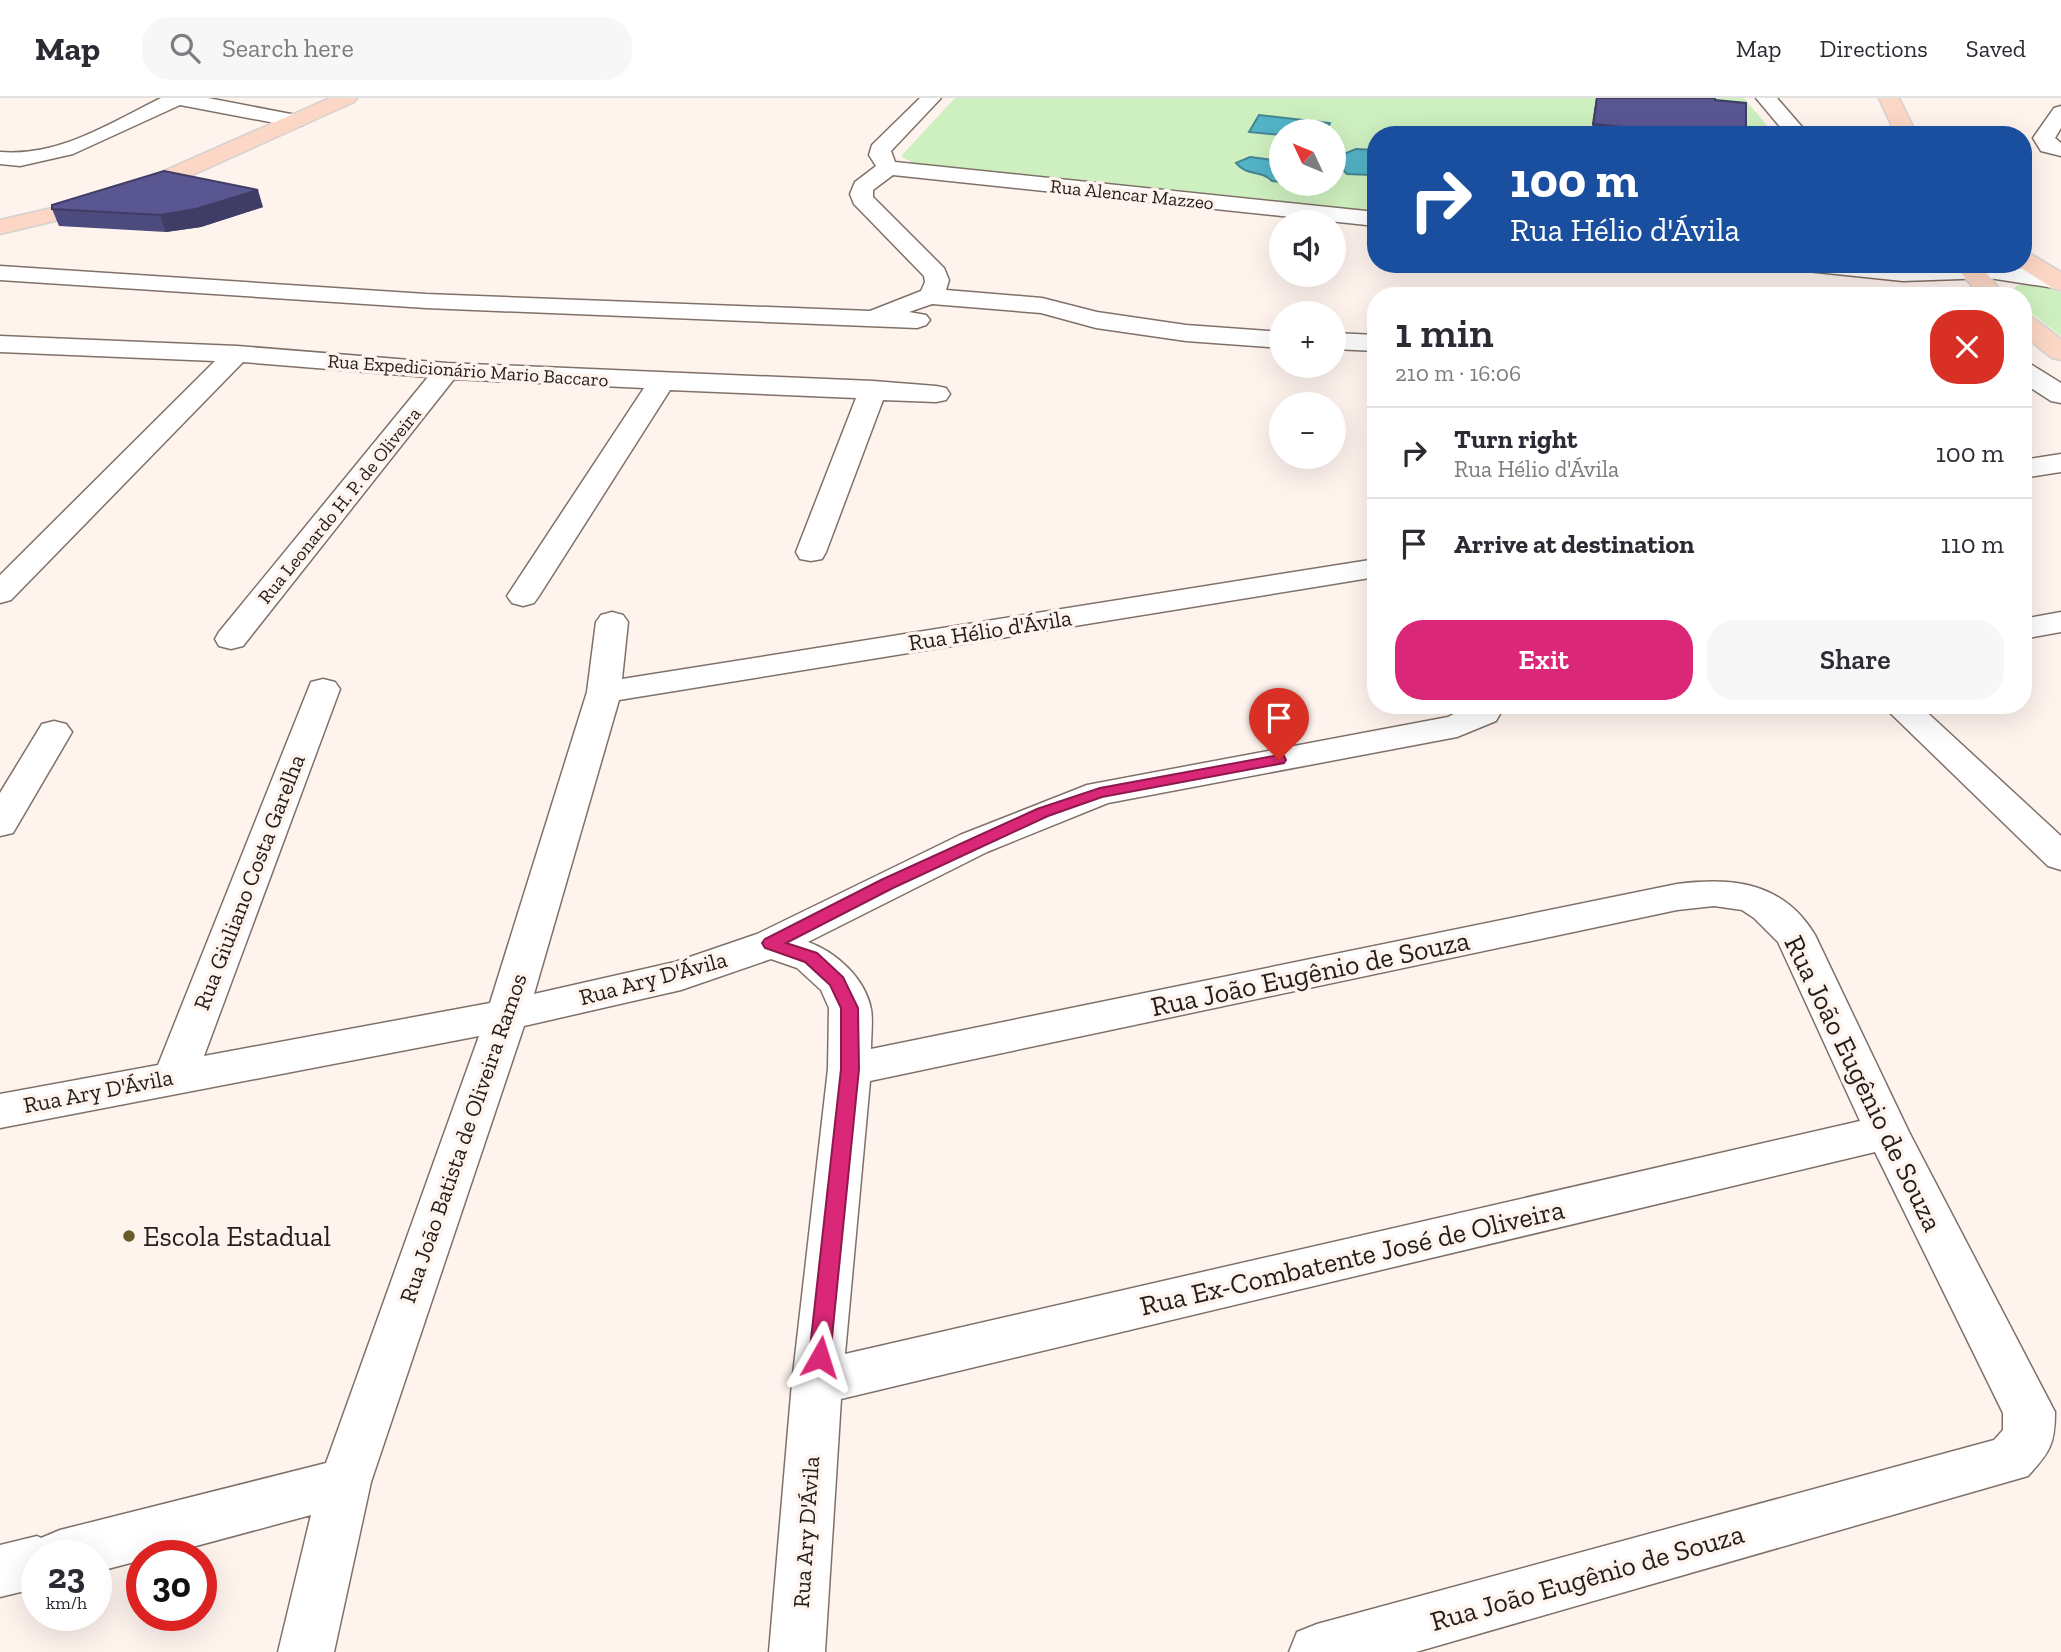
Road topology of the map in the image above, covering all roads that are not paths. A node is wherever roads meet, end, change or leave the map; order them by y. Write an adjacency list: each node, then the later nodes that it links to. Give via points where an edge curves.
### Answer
1 (177, 98): 7 (street); 11 (street, via 62,151 30,160)
2 (347, 98): 7 (main road)
3 (931, 98): 12 (street, via 880,150)
4 (1766, 98): 8 (street)
5 (1889, 98): 9 (main road)
6 (2061, 112): 10 (street, via 2043,138)
7 (296, 121): 14 (main road, via 158,182)
8 (1791, 126)
9 (1903, 126)
10 (2055, 148)
11 (0, 158)
12 (888, 168): 13 (street, Rua Alencar Mazzeo); 22 (street, via 860,194 935,273 937,287)
13 (1367, 218)
14 (0, 227)
15 (2032, 271): 19 (street)
16 (0, 273): 23 (street, via 426,301)
17 (1974, 273): 20 (main road)
18 (2016, 273): 21 (main road)
19 (2060, 282)
20 (1987, 287)
21 (2003, 287)
22 (930, 296): 23 (street); 26 (street, via 1042,306 1096,320 1186,333)
23 (867, 318): 24 (street)
24 (917, 320)
25 (2032, 328): 31 (main road)
26 (1269, 339)
27 (1346, 342): 28 (street)
28 (1367, 343)
29 (0, 344): 30 (street, Rua Expedicionário Mario Baccaro)
30 (30, 345): 33 (street, Rua Expedicionário Mario Baccaro); 34 (street)
31 (2061, 352): 32 (street)
32 (2032, 353)
33 (237, 354): 35 (street, Rua Expedicionário Mario Baccaro); 43 (street)
34 (0, 370)
35 (447, 371): 36 (street, Rua Expedicionário Mario Baccaro); 48 (street, Rua Leonardo H. P. de Oliveira)
36 (662, 381): 37 (street, Rua Expedicionário Mario Baccaro); 44 (street)
37 (873, 389): 38 (street, Rua Expedicionário Mario Baccaro); 41 (street)
38 (936, 394)
39 (2061, 463): 40 (street)
40 (2032, 468)
41 (811, 552)
42 (1367, 569): 50 (street, Rua Hélio d'Ávila)
43 (0, 593)
44 (523, 596)
45 (612, 622): 50 (street, Rua João Batista de Oliveira Ramos)
46 (2061, 622): 47 (street)
47 (2032, 627)
48 (231, 639)
49 (323, 689): 59 (street, Rua Giuliano Costa Garelha)
50 (604, 692): 57 (street, Rua João Batista de Oliveira Ramos)
51 (1484, 714): 56 (street, via 1457,726 1100,793 1043,812)
52 (1909, 714): 55 (street)
53 (54, 732): 54 (street)
54 (0, 824)
55 (2053, 841)
56 (771, 943): 57 (street, Rua Ary D'Ávila, via 681,975); 58 (street, Rua Ary D'Ávila, via 811,958 837,981 850,1008)
57 (507, 1015): 59 (street, Rua Ary D'Ávila); 63 (street, Rua João Batista de Oliveira Ramos)
58 (850, 1069): 61 (street, Rua João Eugênio de Souza, via 1715,891 1748,896 1775,912 1795,935); 62 (street, Rua Ary D'Ávila)
59 (175, 1076): 60 (street, Rua Ary D'Ávila)
60 (0, 1111)
61 (1887, 1132): 62 (street, Rua Ex-Combatente José de Oliveira); 69 (street, Rua João Eugênio de Souza, via 2029,1412 2029,1438 2010,1459)
62 (817, 1383): 68 (street, Rua Ary D'Ávila)
63 (345, 1482): 64 (street); 67 (street, Rua João Batista de Oliveira Ramos)
64 (112, 1542)
65 (21, 1566): 66 (street)
66 (0, 1571)
67 (306, 1652)
68 (797, 1652)
69 (1317, 1652)

